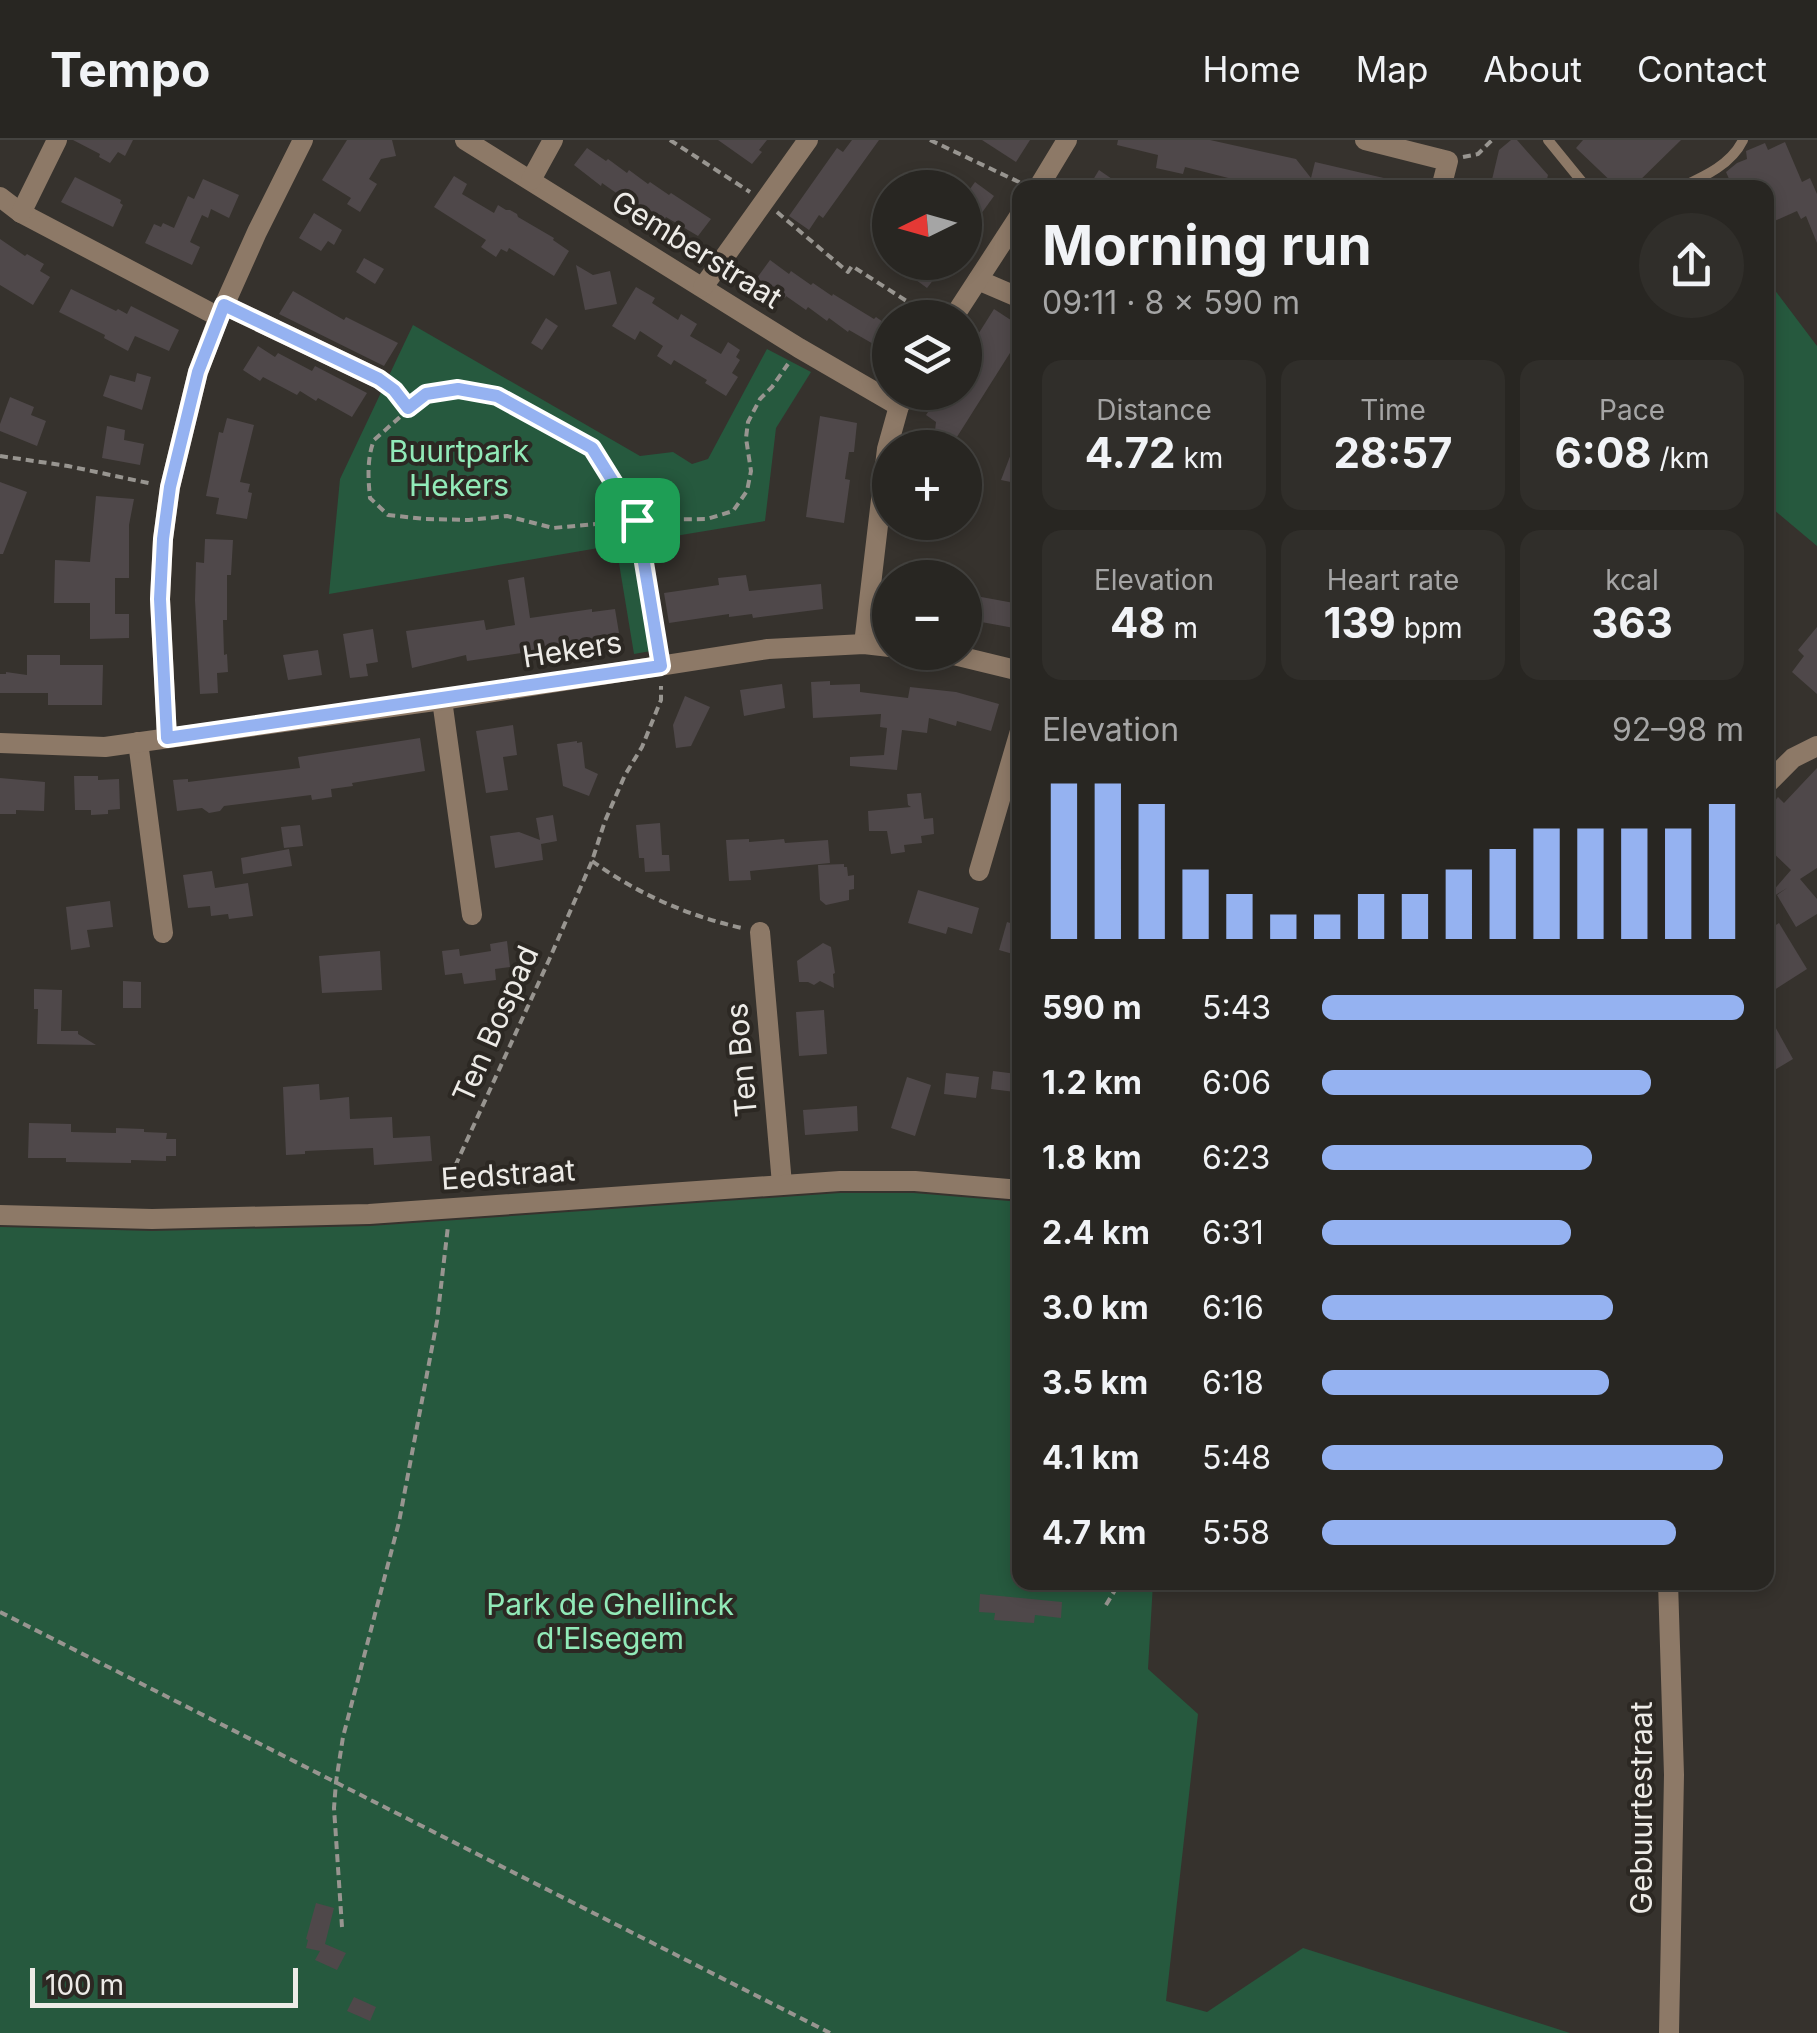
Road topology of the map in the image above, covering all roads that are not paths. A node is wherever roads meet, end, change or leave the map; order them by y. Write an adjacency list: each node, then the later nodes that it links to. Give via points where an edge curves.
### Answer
1 (57, 140): 16 (street)
2 (303, 140): 23 (street)
3 (465, 140): 10 (street, Gemberstraat)
4 (553, 140): 10 (street)
5 (808, 140): 20 (street)
6 (1067, 140): 11 (street)
7 (1365, 140): 12 (street, via 1448,160)
8 (1548, 140): 13 (lane)
9 (1743, 140): 14 (lane, via 1737,152)
10 (531, 180): 20 (street, Gemberstraat)
11 (1043, 180)
12 (1444, 180)
13 (1580, 180)
14 (1696, 180)
15 (0, 197): 16 (street)
16 (21, 212): 23 (street)
17 (1012, 227): 18 (street)
18 (982, 274)
19 (978, 280): 21 (street); 22 (street)
20 (702, 287): 25 (street, Gemberstraat)
21 (1012, 295)
22 (965, 300)
23 (221, 311): 24 (street); 32 (street, via 198,372 163,539)
24 (379, 379)
25 (872, 384)
26 (900, 410): 27 (street, via 886,449)
27 (864, 644): 28 (street, Hekers); 31 (street, Hekers, via 768,650)
28 (872, 645)
29 (982, 662): 30 (street)
30 (1012, 669)
31 (442, 700): 32 (street, Hekers); 39 (street)
32 (167, 738): 33 (street, Hekers)
33 (138, 742): 34 (street, Hekers); 41 (street)
34 (0, 743)
35 (1817, 746): 37 (street)
36 (1012, 758): 38 (street)
37 (1774, 777)
38 (979, 871)
39 (472, 914)
40 (760, 932): 42 (street, Ten Bos)
41 (162, 933)
42 (782, 1184): 43 (street, Eedstraat, via 915,1180); 44 (street, Eedstraat, via 351,1214)
43 (1012, 1189)
44 (0, 1215)
45 (1668, 1590): 46 (street, Gebuurtestraat, via 1674,1774)
46 (1669, 2033)

